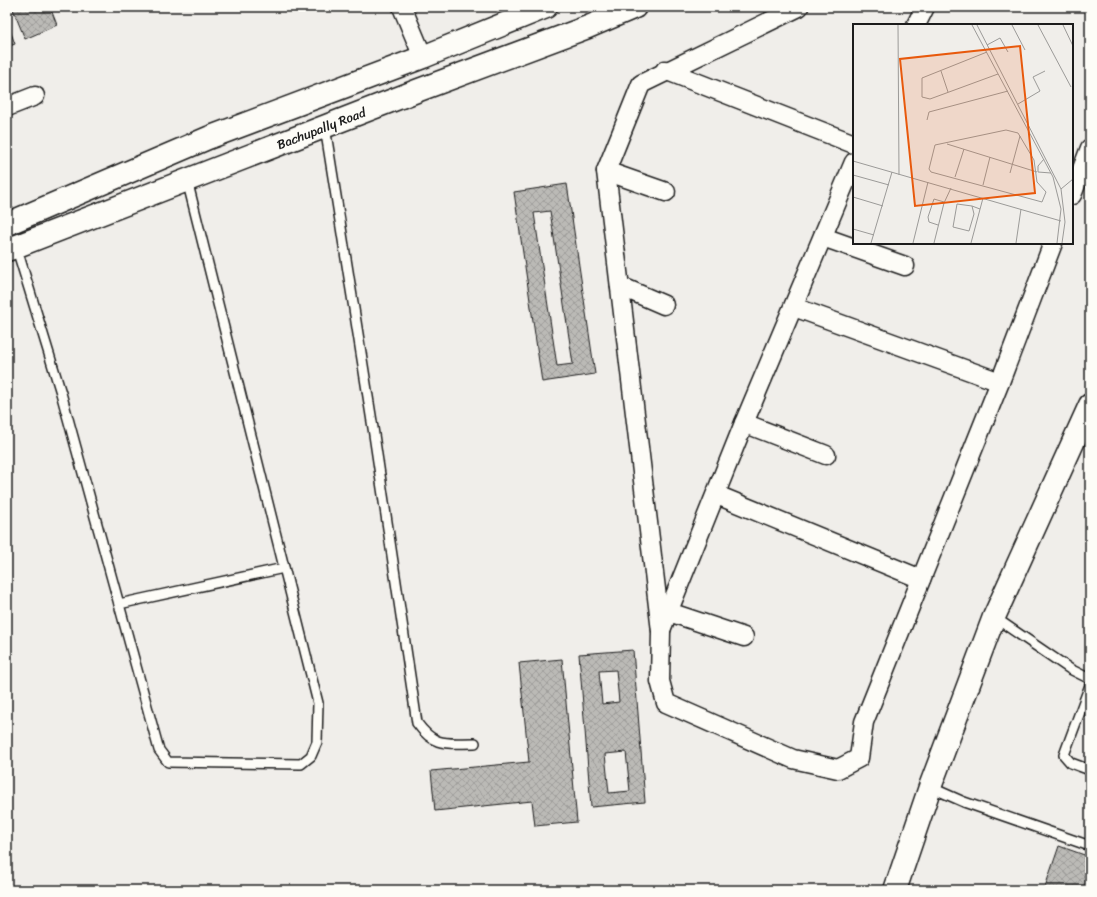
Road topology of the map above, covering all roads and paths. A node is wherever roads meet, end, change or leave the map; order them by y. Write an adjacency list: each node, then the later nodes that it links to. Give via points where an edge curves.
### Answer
1 (402, 7): 7 (street)
2 (546, 7): 7 (main road)
3 (635, 7): 11 (main road, Bachupally Road)
4 (799, 7): 8 (street)
5 (925, 7): 6 (street)
6 (916, 24)
7 (423, 57): 19 (main road, via 208,138)
8 (665, 70): 12 (street); 15 (street, via 641,84)
9 (35, 96): 10 (street)
10 (7, 107)
11 (325, 127): 16 (main road, Bachupally Road); 41 (lane, via 417,723 432,740 442,743)
12 (853, 144)
13 (1090, 148): 17 (street)
14 (853, 164): 20 (street)
15 (606, 171): 18 (street); 24 (street)
16 (187, 180): 22 (main road, Bachupally Road); 32 (lane)
17 (1073, 191)
18 (666, 192)
19 (7, 224)
20 (823, 237): 23 (street); 26 (street)
21 (1053, 244): 27 (street)
22 (12, 248): 34 (lane, via 61,393)
23 (905, 266)
24 (620, 286): 25 (street); 37 (street)
25 (664, 305)
26 (794, 307): 27 (street); 29 (street)
27 (1000, 382): 33 (street)
28 (1090, 405): 36 (main road)
29 (744, 423): 30 (street); 31 (street)
30 (826, 455)
31 (717, 495): 33 (street); 35 (street)
32 (284, 568): 34 (lane); 34 (lane, via 318,703 317,742 311,756 301,764 168,762 160,750)
33 (921, 579): 37 (street, via 864,722 859,758 838,769 793,759 666,703 660,681)
34 (119, 604)
35 (669, 612): 37 (street); 38 (street)
36 (994, 617): 39 (lane); 43 (main road)
37 (661, 631)
38 (744, 637)
39 (1090, 680)
40 (1090, 685): 42 (lane, via 1064,755 1071,763)
41 (475, 743)
42 (1090, 770)
43 (930, 787): 44 (lane, via 964,802); 45 (main road)
44 (1090, 846)
45 (895, 890)

